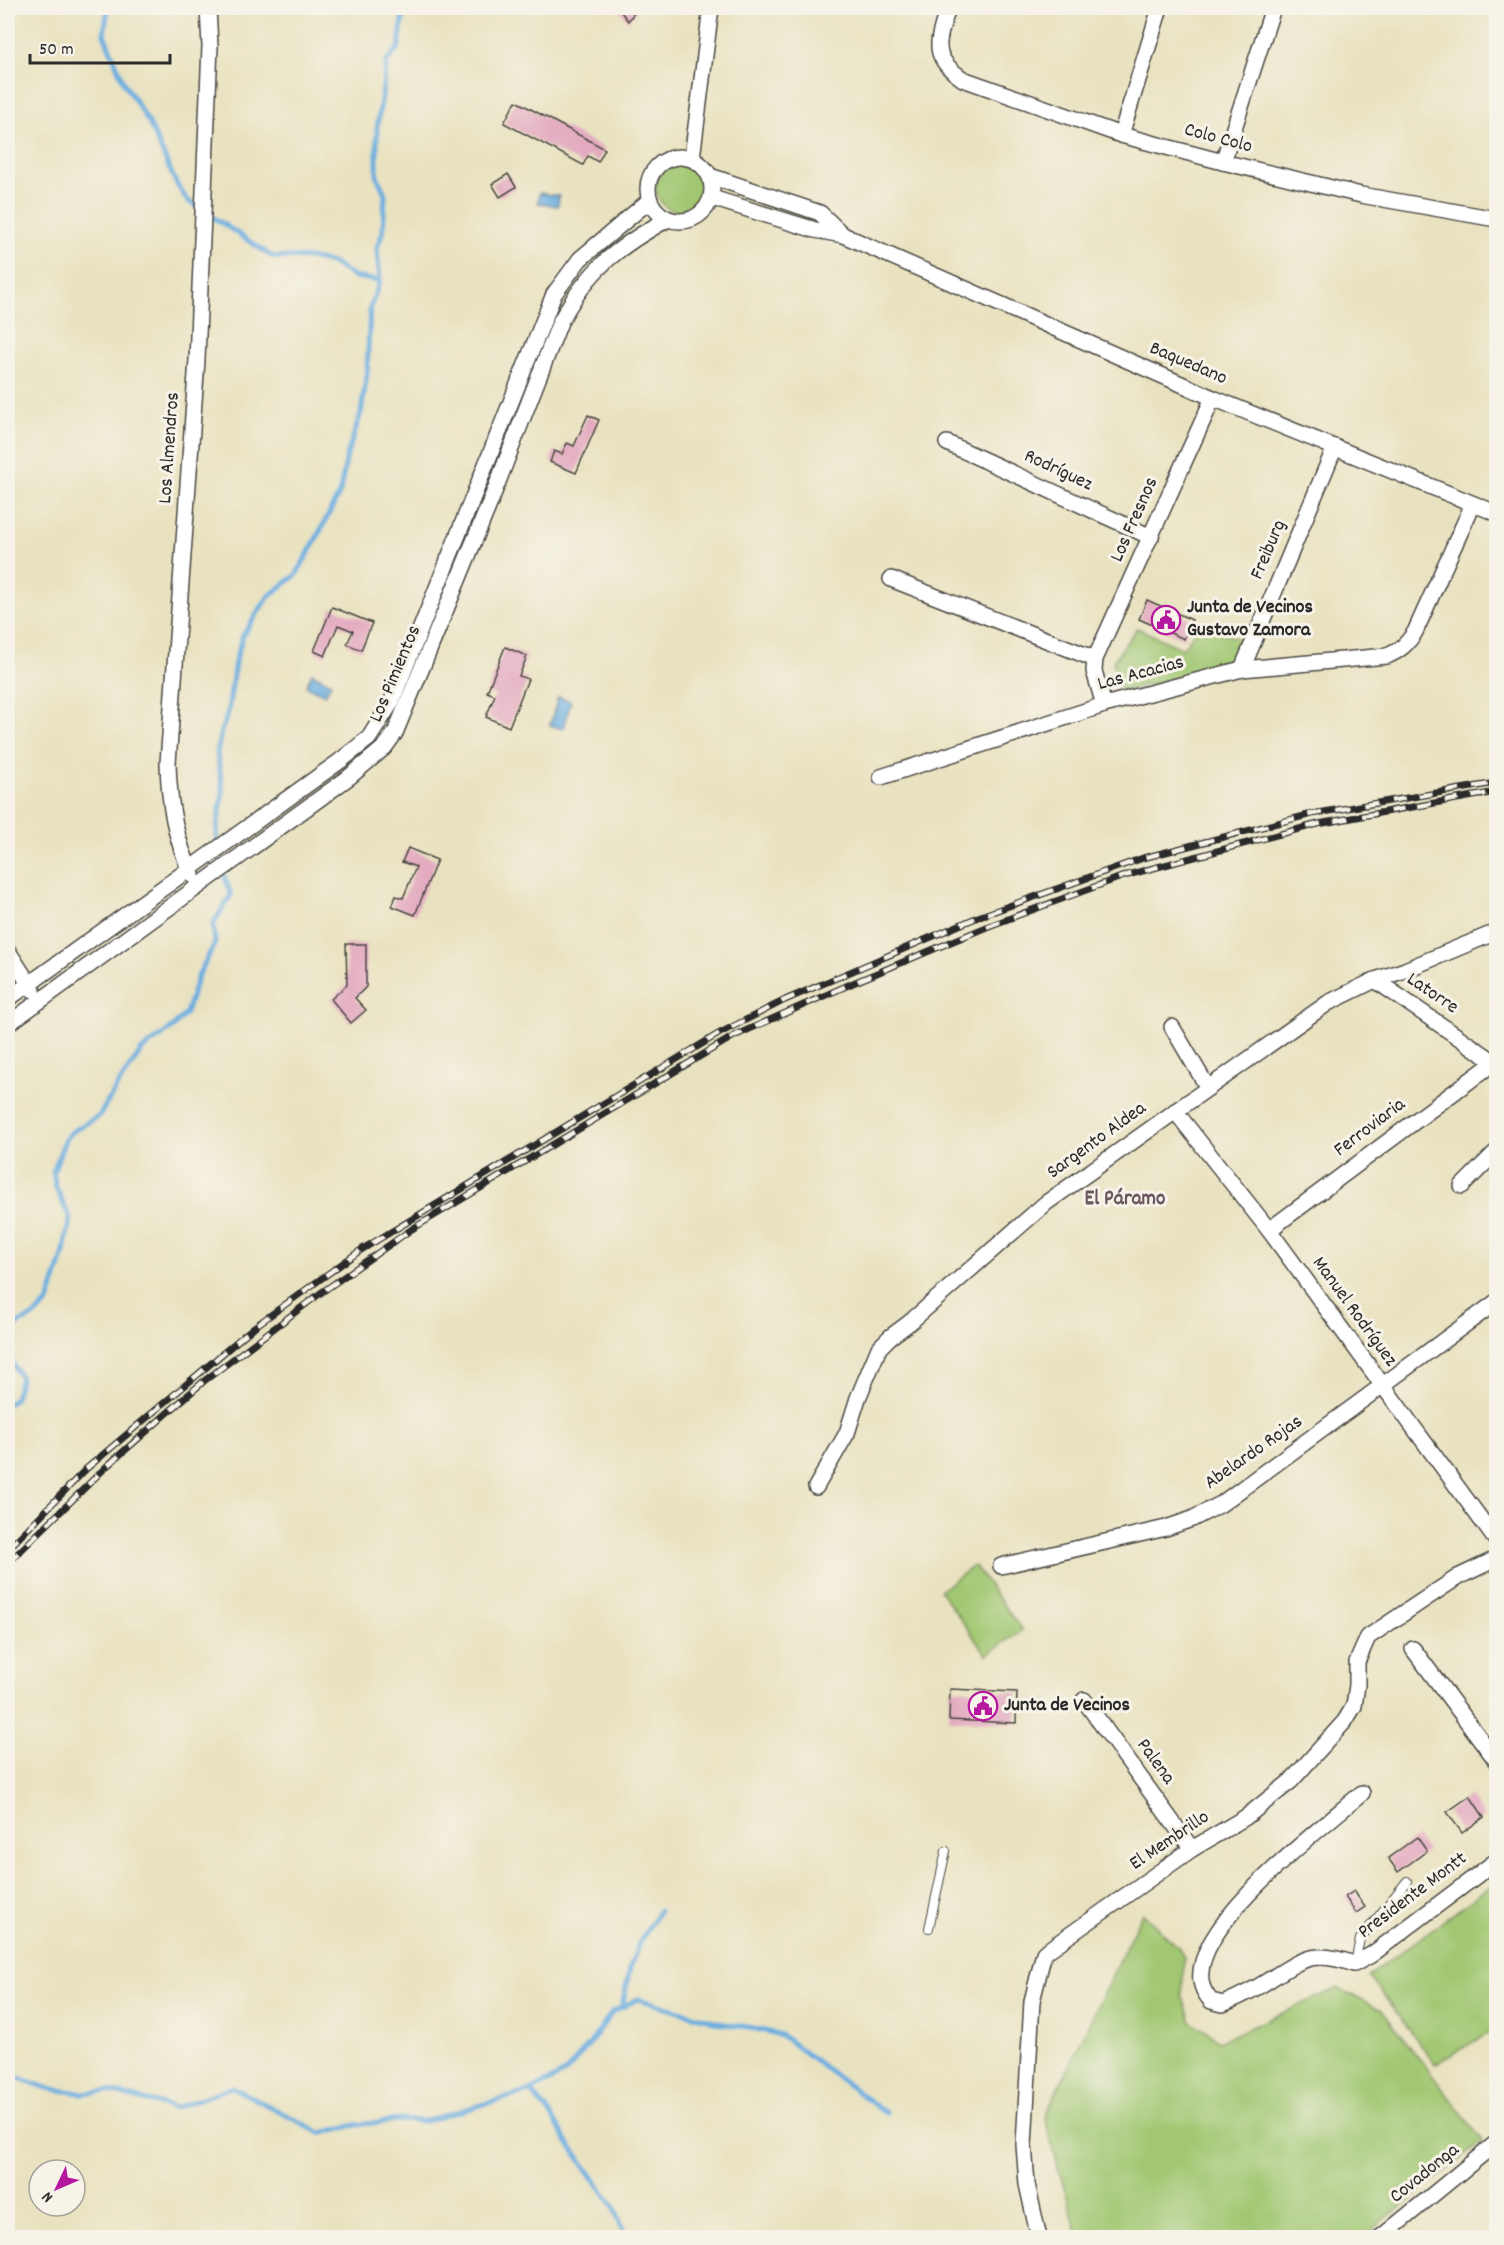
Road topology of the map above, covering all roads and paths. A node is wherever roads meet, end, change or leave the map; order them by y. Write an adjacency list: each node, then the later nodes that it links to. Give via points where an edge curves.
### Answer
1 (207, 8): 26 (street, Los Almendros, via 210,46 197,360 168,763 174,825)
2 (711, 8): 7 (street)
3 (948, 8): 6 (street, Colo Colo, via 937,43 942,62 949,70 963,79)
4 (1160, 8): 6 (street)
5 (1273, 8): 8 (street)
6 (1120, 135): 8 (street, Colo Colo)
7 (692, 158): 9 (street); 11 (street, via 671,157 654,170 649,179)
8 (1223, 162): 13 (street, Colo Colo, via 1361,195)
9 (710, 176): 10 (street); 14 (street, via 820,213)
10 (712, 198): 12 (street, via 694,218); 14 (street, via 814,230)
11 (650, 200): 12 (street, via 660,215); 26 (street, Los Pimientos, via 580,259 554,294 391,703 379,724 369,738 340,761)
12 (668, 219): 27 (street, Los Pimientos, via 635,237 599,267 566,312 395,733 368,763)
13 (1497, 219)
14 (843, 235): 15 (street, Baquedano)
15 (1213, 398): 17 (street, Baquedano); 20 (street, Los Fresnos)
16 (947, 443): 20 (street, Rodríguez)
17 (1335, 447): 18 (street, Baquedano); 23 (street, Freiburg)
18 (1473, 504): 19 (street, Baquedano); 23 (street, Las Acacias, via 1407,645 1387,656)
19 (1497, 513)
20 (1151, 537): 22 (street, Los Fresnos)
21 (891, 579): 22 (street)
22 (1095, 659): 24 (street, via 1094,671)
23 (1242, 669): 24 (street, Las Acacias)
24 (1104, 705): 25 (street, Las Acacias)
25 (881, 777)
26 (189, 868): 27 (street, Los Almendros); 31 (street, Los Pimientos)
27 (197, 886): 33 (street, Los Pimientos)
28 (1497, 932): 30 (street, Sargento Aldea)
29 (8, 951): 31 (street)
30 (1375, 980): 36 (street, Latorre); 37 (street, Sargento Aldea, via 1328,1003)
31 (28, 983): 32 (street, Los Pimientos); 33 (street)
32 (8, 999)
33 (40, 1000): 34 (street, Los Pimientos)
34 (8, 1024)
35 (1172, 1027): 37 (street)
36 (1496, 1062): 41 (street, Ferroviaria)
37 (1208, 1088): 38 (street, Sargento Aldea)
38 (1175, 1111): 41 (street, Manuel Rodríguez); 44 (street, Sargento Aldea, via 1046,1203 879,1348 847,1432)
39 (1497, 1152): 40 (street)
40 (1462, 1186)
41 (1269, 1230): 43 (street, Manuel Rodríguez)
42 (1497, 1302): 43 (street, Abelardo Rojas)
43 (1383, 1386): 45 (street, Manuel Rodríguez); 47 (street, Abelardo Rojas, via 1245,1489 1192,1519)
44 (816, 1487)
45 (1497, 1540)
46 (1497, 1559): 52 (street, El Membrillo, via 1458,1577 1368,1637 1356,1662 1354,1706 1345,1721 1291,1781 1246,1817)
47 (1001, 1566)
48 (1413, 1649): 50 (street)
49 (1084, 1700): 52 (street, Palena)
50 (1497, 1760)
51 (1362, 1793): 57 (street, via 1233,1911 1208,1946 1201,1979 1211,2001 1223,2004 1293,1964 1315,1956 1335,1957)
52 (1192, 1849): 59 (street, El Membrillo, via 1044,1953 1032,2001 1024,2145 1027,2184)
53 (946, 1851): 56 (lane)
54 (1497, 1861): 57 (street, Presidente Montt)
55 (1407, 1881): 57 (lane, via 1360,1939)
56 (929, 1928)
57 (1354, 1964)
58 (1497, 2143): 60 (street, Covadonga)
59 (1039, 2238)
60 (1380, 2238)

